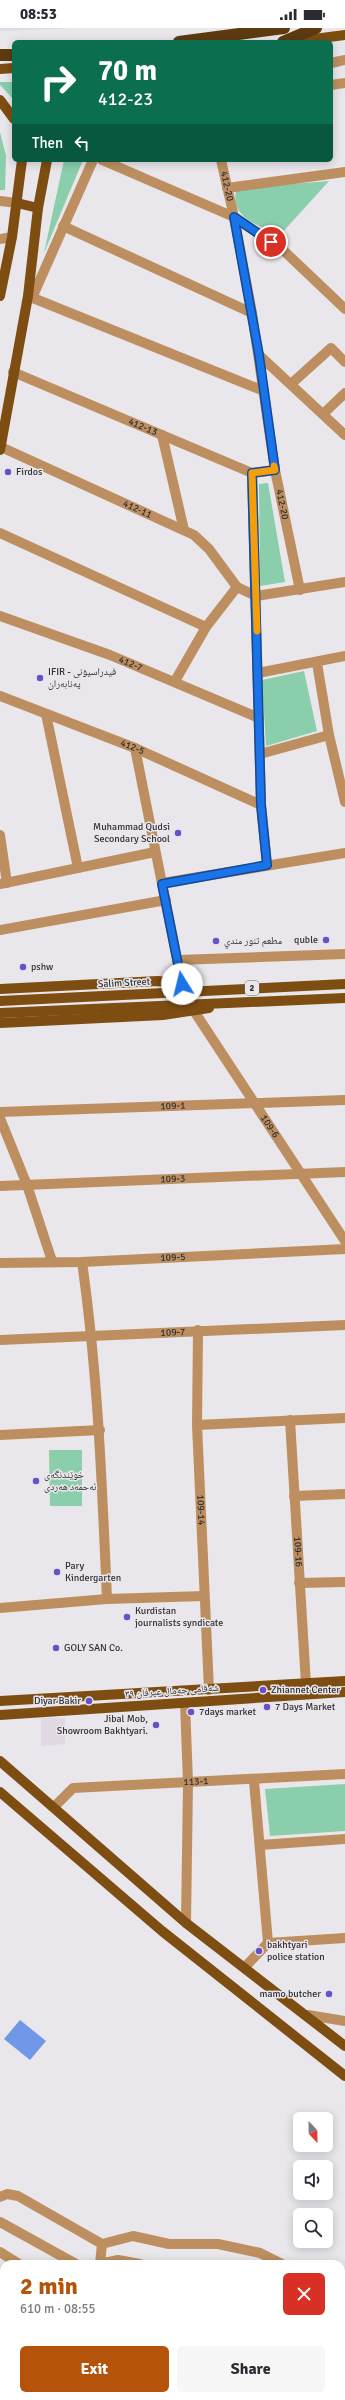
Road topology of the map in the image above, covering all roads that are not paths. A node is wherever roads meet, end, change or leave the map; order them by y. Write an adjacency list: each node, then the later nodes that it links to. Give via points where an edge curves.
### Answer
1 (284, 28): 4 (highway)
2 (316, 28): 5 (highway)
3 (345, 35): 6 (main road)
4 (194, 40)
5 (288, 40)
6 (306, 40)
7 (0, 55): 8 (highway)
8 (12, 55)
9 (345, 60): 10 (street)
10 (333, 63)
11 (12, 68): 12 (main road)
12 (0, 69)
13 (345, 83): 14 (street)
14 (333, 85)
15 (0, 100): 16 (main road)
16 (12, 116)
17 (22, 162): 25 (main road)
18 (47, 162): 26 (main road)
19 (92, 162): 28 (street)
20 (107, 162): 27 (street)
21 (221, 162): 23 (street, 412-20)
22 (345, 172): 23 (street)
23 (227, 188): 27 (street, 412-20)
24 (0, 201): 25 (street)
25 (17, 204): 26 (main road); 29 (main road)
26 (38, 208): 32 (main road)
27 (234, 217): 33 (street, via 283,250); 34 (street, 412-20)
28 (63, 226): 32 (street); 34 (street)
29 (12, 237): 30 (street); 31 (main road)
30 (0, 239)
31 (0, 296)
32 (30, 297): 37 (main road); 39 (street)
33 (345, 309)
34 (252, 313): 35 (street, 412-20)
35 (259, 355): 38 (street); 39 (street, 412-20)
36 (345, 362): 38 (street, via 331,348)
37 (13, 372): 42 (street, 412-13); 44 (main road)
38 (291, 384): 41 (street)
39 (264, 391): 45 (street, 412-20)
40 (345, 393): 41 (street)
41 (323, 414): 43 (street)
42 (162, 435): 46 (street, 412-13); 47 (street)
43 (345, 435)
44 (0, 448): 47 (street, 412-11)
45 (275, 470): 46 (street); 51 (street, 412-20)
46 (252, 473): 52 (street)
47 (184, 530): 50 (street, 412-11, via 202,541)
48 (0, 533): 54 (street)
49 (345, 582): 51 (street)
50 (237, 587): 52 (street, 412-11); 54 (street)
51 (300, 590): 52 (street)
52 (256, 596): 57 (street)
53 (0, 616): 58 (street, 412-7)
54 (206, 627): 58 (street)
55 (345, 656): 56 (street)
56 (317, 663): 57 (street); 62 (street)
57 (258, 672): 61 (street)
58 (175, 681): 61 (street, 412-7)
59 (0, 696): 60 (street, 412-5)
60 (46, 714): 63 (street, 412-5); 71 (street)
61 (259, 718): 64 (street)
62 (329, 735): 64 (street); 65 (street)
63 (135, 748): 66 (street, 412-5); 68 (street)
64 (260, 754): 66 (street)
65 (345, 802)
66 (261, 805): 70 (street)
67 (0, 835): 72 (street)
68 (155, 852): 71 (street); 73 (street)
69 (345, 853): 70 (street)
70 (267, 865): 73 (street)
71 (78, 868): 72 (street)
72 (3, 883)
73 (162, 884): 74 (street)
74 (166, 900): 75 (street); 77 (street)
75 (0, 930)
76 (345, 954): 77 (street)
77 (178, 960): 78 (street)
78 (182, 984): 80 (main road, via 158,981); 81 (main road)
79 (345, 984): 81 (main road, Salim Street / 2)
80 (0, 989)
81 (196, 992): 83 (main road, Salim Street / 2)
82 (345, 998): 84 (main road, 2)
83 (0, 1001)
84 (243, 1002): 85 (main road); 86 (main road, 2)
85 (194, 1012): 87 (main road); 89 (street, 109-6)
86 (0, 1013)
87 (0, 1022)
88 (345, 1100): 89 (street, 109-1)
89 (251, 1102): 90 (street, 109-1); 93 (street, 109-6)
90 (0, 1112)
91 (0, 1118): 94 (street)
92 (345, 1172): 93 (street, 109-3)
93 (300, 1174): 94 (street, 109-3); 96 (street, 109-6)
94 (27, 1185): 95 (street, 109-3); 98 (street)
95 (0, 1186)
96 (345, 1241)
97 (345, 1249): 99 (street, 109-5)
98 (52, 1261): 99 (street, 109-5); 100 (street, 109-5)
99 (82, 1262): 103 (street)
100 (0, 1263)
101 (345, 1325): 102 (street, 109-7)
102 (198, 1330): 103 (street, 109-7); 107 (street, 109-14)
103 (92, 1336): 104 (street, 109-7); 108 (street)
104 (0, 1340)
105 (345, 1418): 106 (street)
106 (290, 1420): 107 (street); 111 (street, 109-16)
107 (197, 1425): 114 (street, 109-14)
108 (100, 1430): 109 (street); 115 (street)
109 (0, 1434)
110 (345, 1494): 111 (street)
111 (294, 1496): 113 (street, 109-16)
112 (345, 1582): 113 (street)
113 (299, 1583): 118 (street, 109-16)
114 (204, 1596): 115 (street); 119 (street, 109-14)
115 (107, 1599): 116 (street)
116 (0, 1608)
117 (345, 1681): 118 (main road, شەقامی جەمال عیرفان ٣٩)
118 (306, 1684): 119 (main road, شەقامی جەمال عیرفان ٣٩)
119 (209, 1690): 121 (main road, شەقامی جەمال عیرفان ٣٩)
120 (345, 1692): 122 (main road, شەقامی جەمال عیرفان ٣٩)
121 (0, 1701)
122 (184, 1703): 123 (main road, شەقامی جەمال عیرفان ٣٩); 127 (street)
123 (0, 1715)
124 (0, 1761): 129 (main road)
125 (345, 1774): 126 (street, 113-1)
126 (254, 1781): 127 (street, 113-1); 131 (street)
127 (188, 1782): 129 (street, 113-1, via 73,1788); 132 (street)
128 (0, 1792): 139 (main road, via 162,1931)
129 (54, 1807): 132 (main road)
130 (345, 1839): 131 (street)
131 (260, 1845): 134 (street)
132 (186, 1922): 135 (main road)
133 (345, 1938): 134 (street)
134 (268, 1943): 135 (street)
135 (245, 1967): 136 (main road)
136 (308, 2015): 137 (street); 138 (main road)
137 (345, 2021)
138 (345, 2046)
139 (345, 2076)
140 (0, 2197): 142 (street, via 7,2194 18,2196)
141 (0, 2222): 145 (street)
142 (102, 2244): 146 (street); 147 (street, via 134,2236 165,2244 218,2244 260,2253)
143 (0, 2252): 144 (street)
144 (13, 2260)
145 (69, 2260)
146 (100, 2260)
147 (274, 2260)

